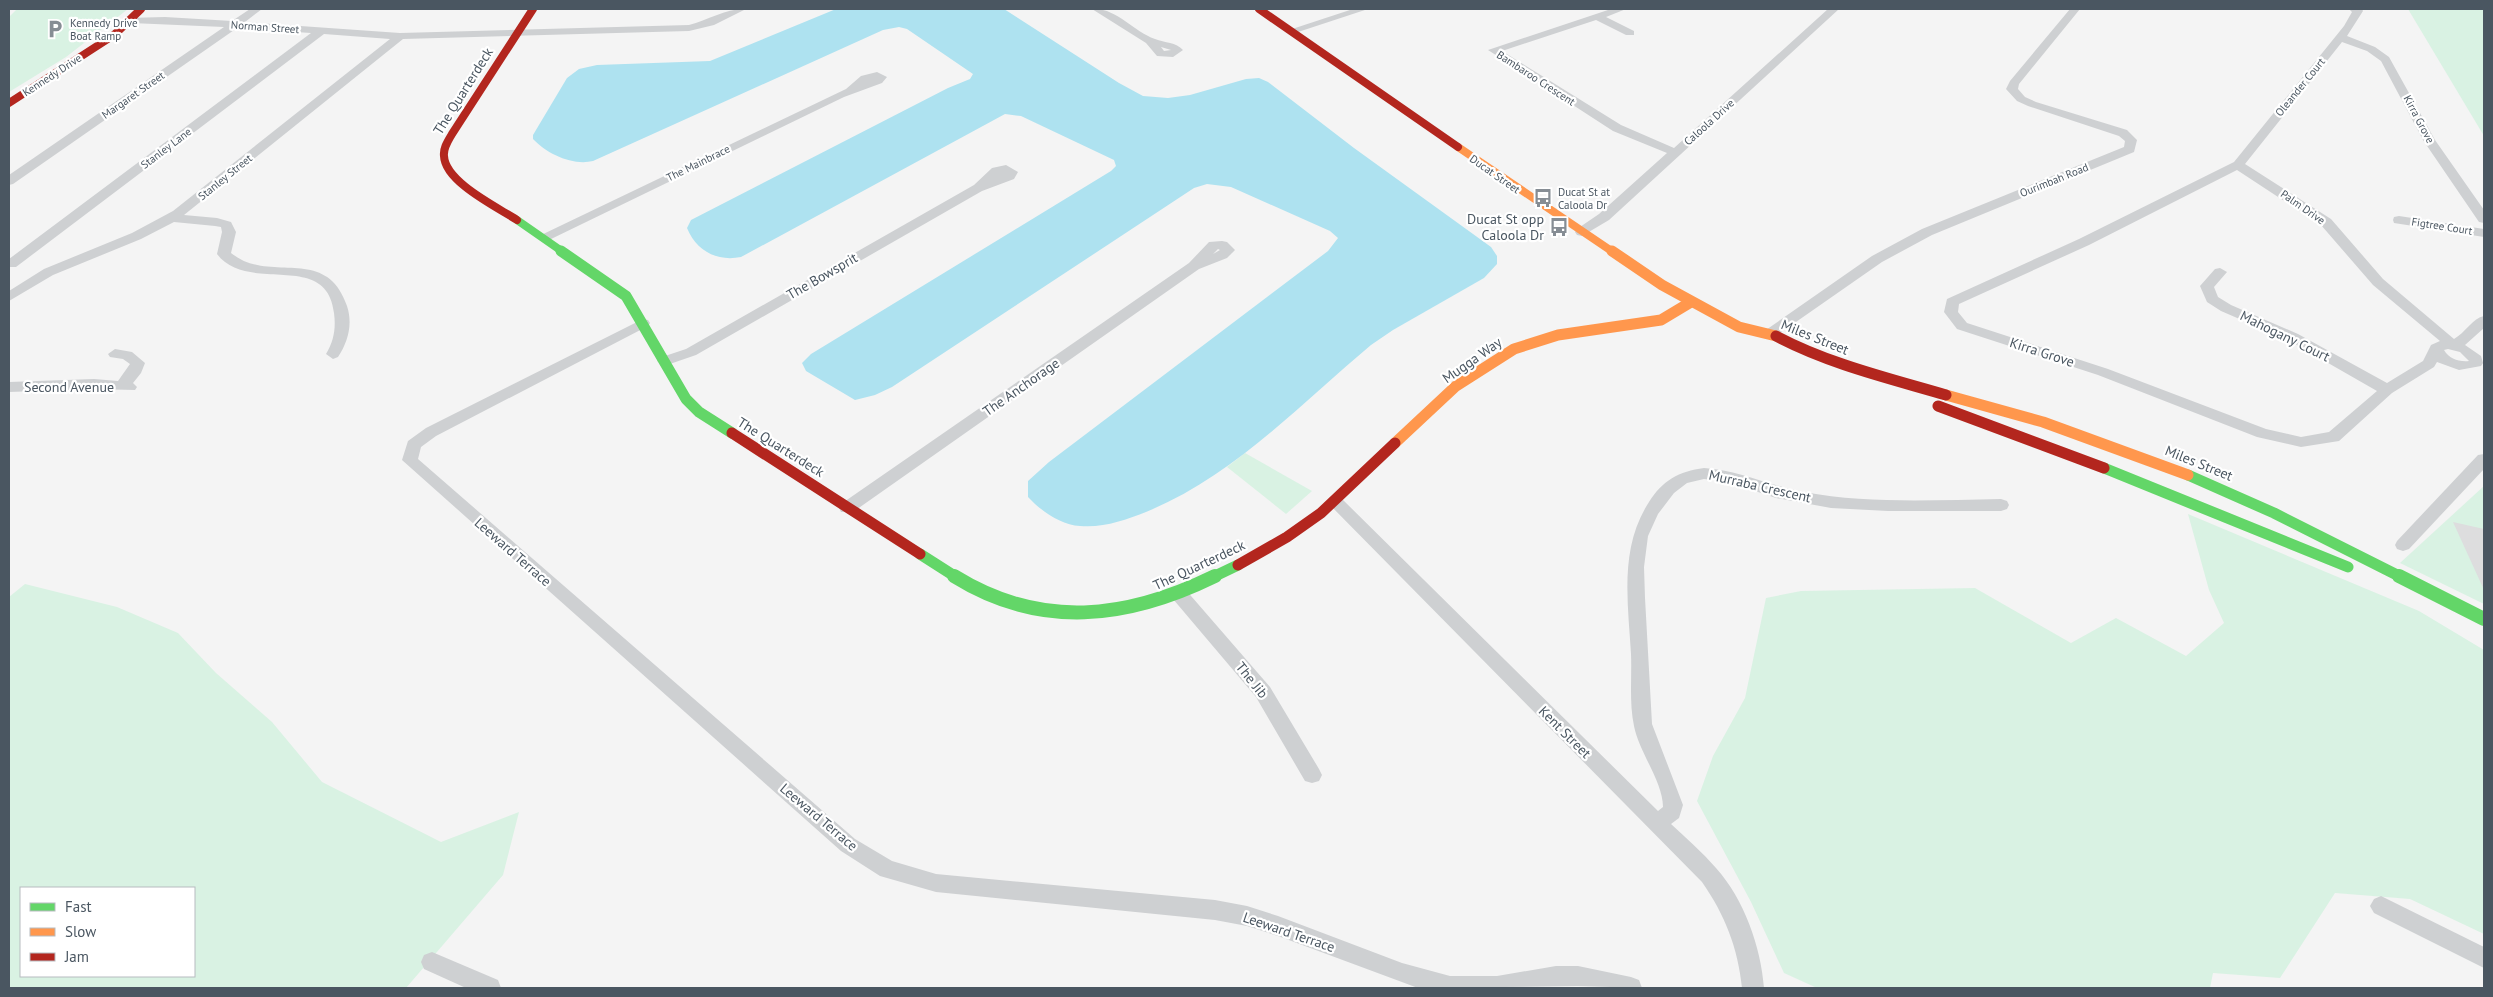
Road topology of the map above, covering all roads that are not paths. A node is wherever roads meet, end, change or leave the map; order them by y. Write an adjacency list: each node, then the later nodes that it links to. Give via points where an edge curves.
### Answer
1 (148, 9): 13 (street)
2 (257, 9): 15 (street, Margaret Street)
3 (533, 9): 19 (street, The Quarterdeck)
4 (747, 9): 12 (street, Norman Street)
5 (1097, 9): 22 (street)
6 (1259, 9): 17 (street, Ducat Street)
7 (1363, 9): 17 (street)
8 (1621, 9): 14 (street, Bambaroo Crescent)
9 (1834, 9): 26 (street, Caloola Drive)
10 (2075, 9): 45 (street, Ourimbah Road, via 2012,89 2020,99 2032,104 2123,133 2131,140 2130,149 1926,232 1877,259)
11 (2354, 9): 21 (street, Oleander Court, via 2358,11)
12 (736, 11): 19 (street, Norman Street, via 689,28)
13 (135, 15): 15 (street, Norman Street); 24 (street, Kennedy Drive); 25 (street, Kennedy Drive, via 114,35)
14 (1598, 17): 18 (street); 26 (street, Bambaroo Crescent, via 1493,50 1617,128)
15 (233, 25): 16 (street, Norman Street); 28 (street, Margaret Street)
16 (321, 31): 20 (street, Norman Street); 36 (street, Stanley Lane)
17 (1291, 31): 33 (street, Ducat Street)
18 (1630, 33)
19 (516, 35): 20 (street, Norman Street, via 431,40); 35 (street, The Quarterdeck, via 452,134 445,146 444,158 450,172 462,184)
20 (400, 36): 30 (street, Stanley Street)
21 (2340, 37): 27 (street, Oleander Court); 31 (street, Kirra Grove, via 2372,49 2385,59 2429,140)
22 (1150, 41)
23 (851, 90): 35 (street, The Mainbrace)
24 (9, 99)
25 (9, 103)
26 (1674, 152): 33 (street, Caloola Drive, via 1600,221)
27 (2238, 164): 40 (street, Palm Drive, via 2326,222); 55 (street, Kirra Grove, via 2084,242 1952,302 1951,312 1962,326 2104,372 2262,433 2301,442 2334,438)
28 (9, 181)
29 (978, 188): 51 (street, The Bowsprit, via 691,352)
30 (173, 218): 39 (street, Stanley Street); 49 (street, via 226,225 229,232 224,254 236,263 257,269 305,272 323,279 334,290 340,303 343,328)
31 (2484, 219)
32 (2399, 220): 34 (street, Figtree Court)
33 (1582, 232): 42 (street, Ducat Street)
34 (2484, 232)
35 (544, 237): 44 (street, The Quarterdeck, via 626,296)
36 (10, 263): 39 (street)
37 (1194, 266): 59 (street, The Anchorage)
38 (2220, 272): 55 (street, Mahogany Court, via 2207,286 2212,299 2293,337)
39 (28, 282): 41 (street)
40 (2378, 282): 46 (street, Palm Drive); 47 (street, Palm Drive, via 2391,301 2428,335)
41 (9, 297)
42 (1691, 302): 45 (street, Ducat Street, via 1739,327); 57 (street, Mugga Way, via 1660,320 1536,341 1500,356 1456,387)
43 (2484, 320): 50 (street)
44 (643, 323): 51 (street, The Quarterdeck); 71 (street, Leeward Terrace, via 431,432 414,445 410,460 848,845 887,869 936,883 1247,916 1402,973 1450,987 1497,987 1578,976)
45 (1768, 335): 61 (street, Miles Street, via 1790,351 2158,488); 64 (street, Miles Street, via 1847,366 2043,422 2184,472 2274,513)
46 (2454, 345): 47 (street, via 2443,344); 50 (street, Palm Drive)
47 (2436, 349): 50 (street, Palm Drive, via 2443,358); 52 (street)
48 (115, 354): 54 (street, Second Avenue, via 127,355 138,363 126,387 94,384)
49 (333, 354)
50 (2470, 356): 52 (street); 53 (street)
51 (664, 361): 59 (street, The Quarterdeck, via 686,399 700,412)
52 (2429, 364): 55 (street, Kirra Grove)
53 (2484, 371)
54 (9, 387)
55 (2387, 390)
56 (2484, 459): 60 (street)
57 (1335, 502): 63 (street, The Quarterdeck, via 1279,542); 67 (street, Kent Street)
58 (2001, 505): 67 (street, Murraba Crescent, via 1873,505 1818,500 1777,492 1726,476 1702,474 1681,479 1661,495 1641,535 1636,576 1643,723 1651,755 1673,805 1672,812)
59 (848, 508): 63 (street, The Quarterdeck, via 973,587 1013,604 1089,614 1130,609)
60 (2403, 545)
61 (2361, 573)
62 (2396, 588): 65 (street)
63 (1179, 594): 66 (street, The Jib, via 1263,692)
64 (2484, 619)
65 (2484, 626)
66 (1312, 775)
67 (1657, 823): 73 (street, Kent Street, via 1709,875 1725,899 1740,927)
68 (2382, 906): 69 (street)
69 (2484, 958)
70 (432, 962): 72 (street)
71 (1620, 987)
72 (490, 988)
73 (1753, 988)

